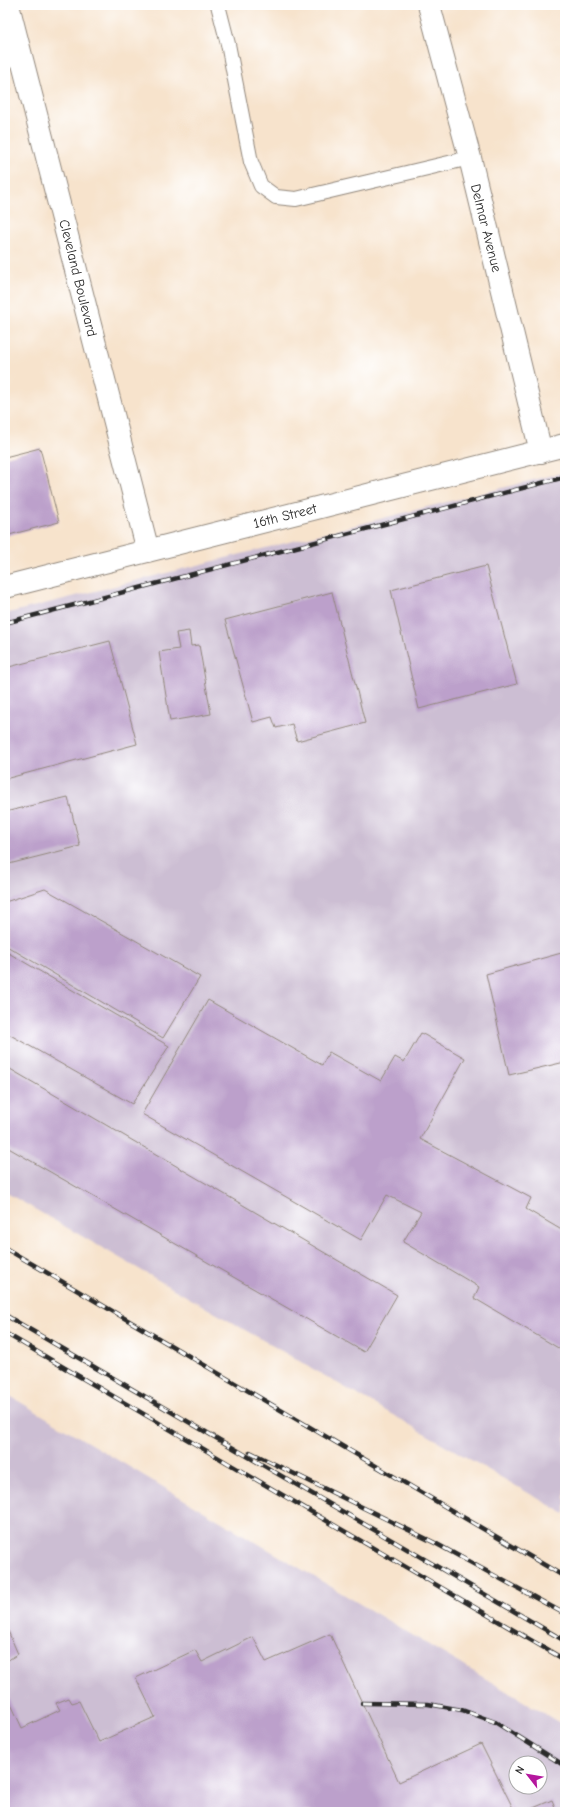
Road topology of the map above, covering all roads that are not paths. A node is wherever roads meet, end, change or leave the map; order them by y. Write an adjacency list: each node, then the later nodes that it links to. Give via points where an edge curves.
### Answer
1 (8, 5): 4 (street, Cleveland Boulevard)
2 (218, 5): 5 (lane, via 251,162 261,186 276,197 296,199)
3 (429, 5): 5 (street, Delmar Avenue)
4 (13, 59): 8 (street, Cleveland Boulevard)
5 (470, 158): 7 (street, Delmar Avenue)
6 (565, 445): 7 (street, 16th Street)
7 (541, 452): 8 (street, 16th Street)
8 (148, 551): 9 (street, 16th Street)
9 (5, 587)

